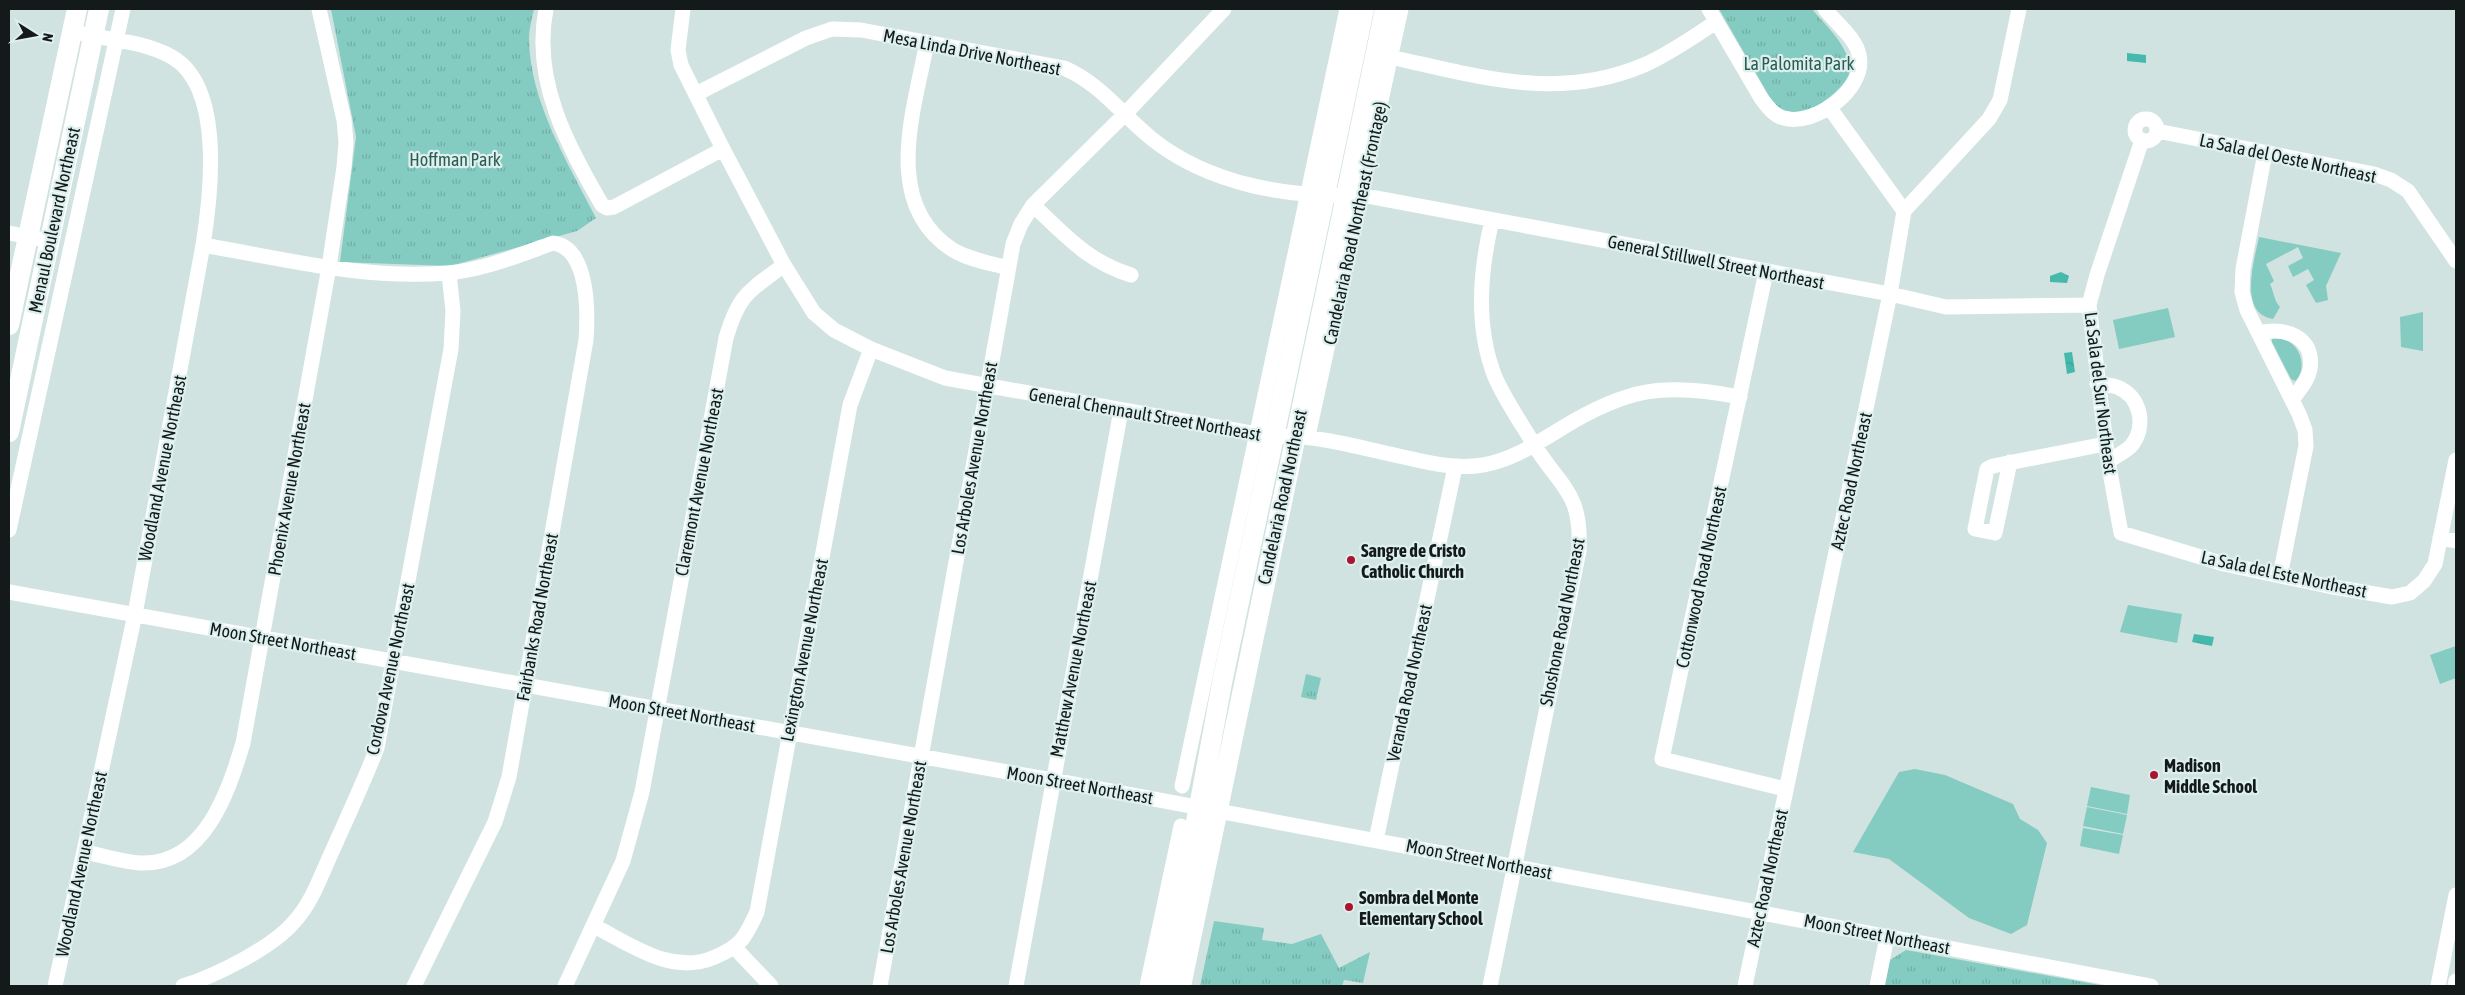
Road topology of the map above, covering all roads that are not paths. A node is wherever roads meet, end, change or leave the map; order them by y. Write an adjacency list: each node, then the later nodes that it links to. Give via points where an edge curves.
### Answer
1 (77, 9): 16 (main road, Menaul Boulevard Northeast)
2 (99, 9): 17 (main road, Menaul Boulevard Northeast)
3 (123, 9): 18 (street)
4 (319, 9): 38 (street, Phoenix Avenue Northeast, via 346,142)
5 (546, 9): 25 (street, via 542,52 547,86 560,125 602,205 607,208 614,206)
6 (683, 9): 21 (street, via 678,50)
7 (1224, 9): 23 (street, Los Arboles Avenue Northeast)
8 (1347, 9): 27 (street)
9 (1364, 9): 27 (main road, Candelaria Road Northeast)
10 (1385, 9): 28 (main road, Candelaria Road Northeast)
11 (1400, 9): 20 (street, Candelaria Road Northeast (Frontage))
12 (1709, 9): 15 (street)
13 (1824, 9): 22 (street, via 1854,43 1860,68 1845,94)
14 (2019, 9): 30 (street, via 2000,100 1989,119)
15 (1716, 22): 20 (street, via 1644,64 1613,76 1576,84 1520,83); 22 (street, via 1771,110 1782,118 1803,120)
16 (72, 32): 17 (street, Woodland Avenue Northeast); 32 (main road, Menaul Boulevard Northeast)
17 (93, 36): 18 (street, Woodland Avenue Northeast); 33 (main road, Menaul Boulevard Northeast)
18 (116, 40): 35 (street, Woodland Avenue Northeast, via 157,50 174,58 190,73 199,90 210,144 212,183); 63 (street)
19 (926, 42): 21 (street, Mesa Linda Drive Northeast, via 861,30 832,29 806,38); 23 (street, Mesa Linda Drive Northeast, via 1064,68 1096,86); 39 (street, via 907,154 908,185 918,214 935,236 954,251 977,261)
20 (1390, 57): 28 (street, Candelaria Road Northeast (Frontage))
21 (696, 94): 25 (street)
22 (1829, 106): 30 (street)
23 (1125, 114): 27 (street, Mesa Linda Drive Northeast, via 1152,139 1206,172 1229,180); 29 (street, Los Arboles Avenue Northeast)
24 (2157, 131): 26 (street, La Sala del Oeste Northeast); 44 (street, La Sala del Sur Northeast, via 2151,120 2141,120 2135,130 2142,140)
25 (723, 149): 37 (street)
26 (2265, 153): 34 (street, La Sala del Oeste Northeast, via 2391,180 2408,191); 46 (street, via 2243,269 2242,292)
27 (1316, 194): 28 (street, Mesa Linda Drive Northeast); 54 (main road, Candelaria Road Northeast)
28 (1353, 195): 31 (street, General Stillwell Street Northeast); 55 (main road, Candelaria Road Northeast)
29 (1033, 205): 39 (street, Los Arboles Avenue Northeast, via 1021,224); 42 (street, via 1087,255 1107,267)
30 (1904, 211): 43 (street, Aztec Road Northeast)
31 (1492, 220): 40 (street, General Stillwell Street Northeast); 56 (street, Shoshone Road Northeast, via 1483,258 1484,332 1495,377)
32 (18, 235): 33 (street); 45 (main road, Menaul Boulevard Northeast)
33 (50, 241): 53 (main road, Menaul Boulevard Northeast)
34 (2451, 243): 36 (street, La Sala del Oeste Northeast)
35 (203, 245): 38 (street); 69 (street, Woodland Avenue Northeast)
36 (2456, 260)
37 (784, 265): 47 (street, General Chennault Street Northeast, via 814,313 834,330); 73 (street, Claremont Avenue Northeast, via 748,291 734,313 726,338)
38 (329, 267): 41 (street, via 378,275); 70 (street, Phoenix Avenue Northeast)
39 (1008, 268): 49 (street, Los Arboles Avenue Northeast)
40 (1766, 272): 43 (street, General Stillwell Street Northeast); 50 (street, Cottonwood Road Northeast)
41 (449, 273): 71 (street, Cordova Avenue Northeast, via 453,311 451,349); 72 (street, Fairbanks Road Northeast, via 505,261 553,243 567,249 578,266 585,287 588,310 586,340)
42 (1131, 274)
43 (1890, 294): 44 (street, General Stillwell Street Northeast, via 1946,308); 78 (street, Aztec Road Northeast)
44 (2089, 305): 48 (street, La Sala del Sur Northeast)
45 (9, 325)
46 (2259, 333): 51 (street); 51 (street, via 2284,331 2303,341 2310,368 2305,383)
47 (871, 349): 49 (street, General Chennault Street Northeast, via 945,378); 74 (street, Lexington Avenue Northeast, via 850,405)
48 (2097, 384): 57 (street, La Sala del Sur Northeast); 59 (street, via 2118,387 2132,398 2140,411 2139,432 2130,446)
49 (986, 386): 52 (street, General Chennault Street Northeast); 75 (street, Los Arboles Avenue Northeast)
50 (1740, 397): 56 (street, General Chennault Street Northeast, via 1697,389 1650,391 1608,402); 78 (street, Cottonwood Road Northeast, via 1662,759)
51 (2292, 400): 67 (street, via 2305,430 2306,446)
52 (1121, 410): 54 (street, General Chennault Street Northeast); 76 (street, Matthew Avenue Northeast)
53 (9, 432)
54 (1265, 435): 55 (street, General Chennault Street Northeast); 77 (street); 79 (main road, Candelaria Road Northeast)
55 (1302, 436): 61 (street, General Chennault Street Northeast); 80 (main road, Candelaria Road Northeast)
56 (1534, 444): 61 (street, General Chennault Street Northeast, via 1510,458 1484,465); 84 (street, Shoshone Road Northeast, via 1573,499 1580,525 1578,551)
57 (2105, 444): 59 (street, La Sala del Sur Northeast); 60 (street)
58 (2456, 460): 62 (street)
59 (2108, 461): 64 (street, La Sala del Sur Northeast)
60 (2010, 462)
61 (1455, 467): 82 (street, Veranda Road Northeast)
62 (2450, 519): 65 (street)
63 (9, 530)
64 (2121, 533): 67 (street, La Sala del Este Northeast, via 2224,564)
65 (2440, 538): 66 (street); 67 (street, La Sala del Este Northeast, via 2435,564 2424,581 2410,593 2392,597)
66 (2456, 541)
67 (2280, 576)
68 (9, 592): 69 (street, Moon Street Northeast)
69 (135, 614): 70 (street, Moon Street Northeast); 83 (street, Woodland Avenue Northeast)
70 (262, 638): 71 (street, Moon Street Northeast); 83 (street, Phoenix Avenue Northeast, via 243,743 233,776 208,828 180,854 161,861 140,863)
71 (393, 661): 72 (street, Moon Street Northeast); 92 (street, Cordova Avenue Northeast, via 376,748 310,900 294,923 268,945)
72 (524, 685): 73 (street, Moon Street Northeast); 93 (street, Fairbanks Road Northeast, via 509,777 496,822)
73 (657, 708): 74 (street, Moon Street Northeast); 87 (street, Claremont Avenue Northeast, via 642,792 623,861)
74 (788, 732): 75 (street, Moon Street Northeast); 89 (street, Lexington Avenue Northeast, via 757,912)
75 (922, 757): 76 (street, Moon Street Northeast); 96 (street, Los Arboles Avenue Northeast)
76 (1052, 780): 79 (street, Moon Street Northeast); 97 (street, Matthew Avenue Northeast)
77 (1182, 786)
78 (1786, 788): 86 (street, Aztec Road Northeast)
79 (1199, 807): 80 (street, Moon Street Northeast); 99 (main road, Candelaria Road Northeast)
80 (1219, 811): 82 (street, Moon Street Northeast); 100 (main road, Candelaria Road Northeast)
81 (1181, 826): 98 (street)
82 (1376, 840): 84 (street, Moon Street Northeast)
83 (84, 852): 91 (street, Woodland Avenue Northeast)
84 (1514, 866): 86 (street, Moon Street Northeast); 101 (street, Shoshone Road Northeast)
85 (2456, 895): 105 (street)
86 (1759, 912): 88 (street, Moon Street Northeast); 102 (street, Aztec Road Northeast)
87 (594, 926): 89 (street, via 672,964 692,965); 94 (street, Claremont Avenue Northeast)
88 (1887, 936): 103 (street); 104 (street, Moon Street Northeast)
89 (735, 948): 95 (street)
90 (2456, 982): 106 (street)
91 (55, 986)
92 (183, 986)
93 (414, 986)
94 (566, 986)
95 (771, 986)
96 (880, 986)
97 (1016, 986)
98 (1147, 986)
99 (1162, 986)
100 (1181, 986)
101 (1490, 986)
102 (1745, 986)
103 (1877, 986)
104 (2151, 986)
105 (2438, 986)
106 (2455, 986)

